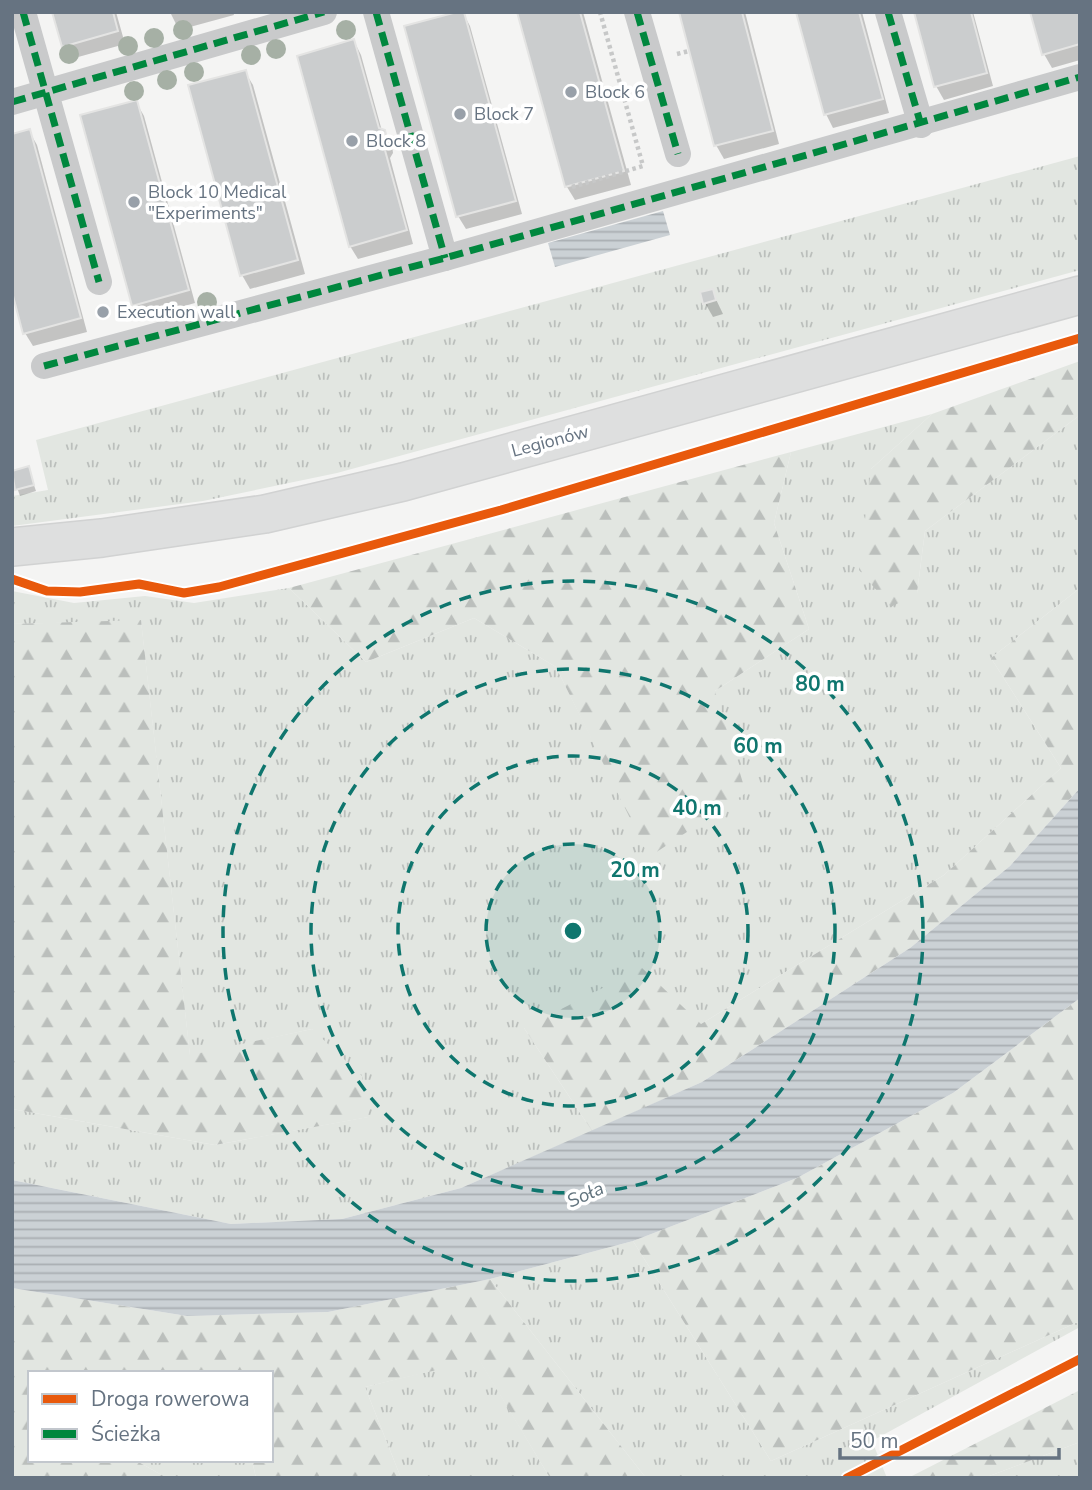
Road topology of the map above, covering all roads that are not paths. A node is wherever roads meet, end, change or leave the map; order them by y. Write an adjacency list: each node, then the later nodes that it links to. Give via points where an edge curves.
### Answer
1 (23, 12): 7 (street)
2 (324, 12): 7 (street)
3 (376, 12): 11 (street)
4 (637, 12): 10 (street)
5 (888, 12): 9 (street)
6 (1080, 77): 9 (street)
7 (46, 92): 8 (street); 12 (street)
8 (12, 102)
9 (920, 125): 11 (street)
10 (678, 153)
11 (445, 258): 14 (street)
12 (99, 282)
13 (1080, 296): 15 (main road, Legionów, via 403,482 265,514)
14 (44, 366)
15 (12, 547)

